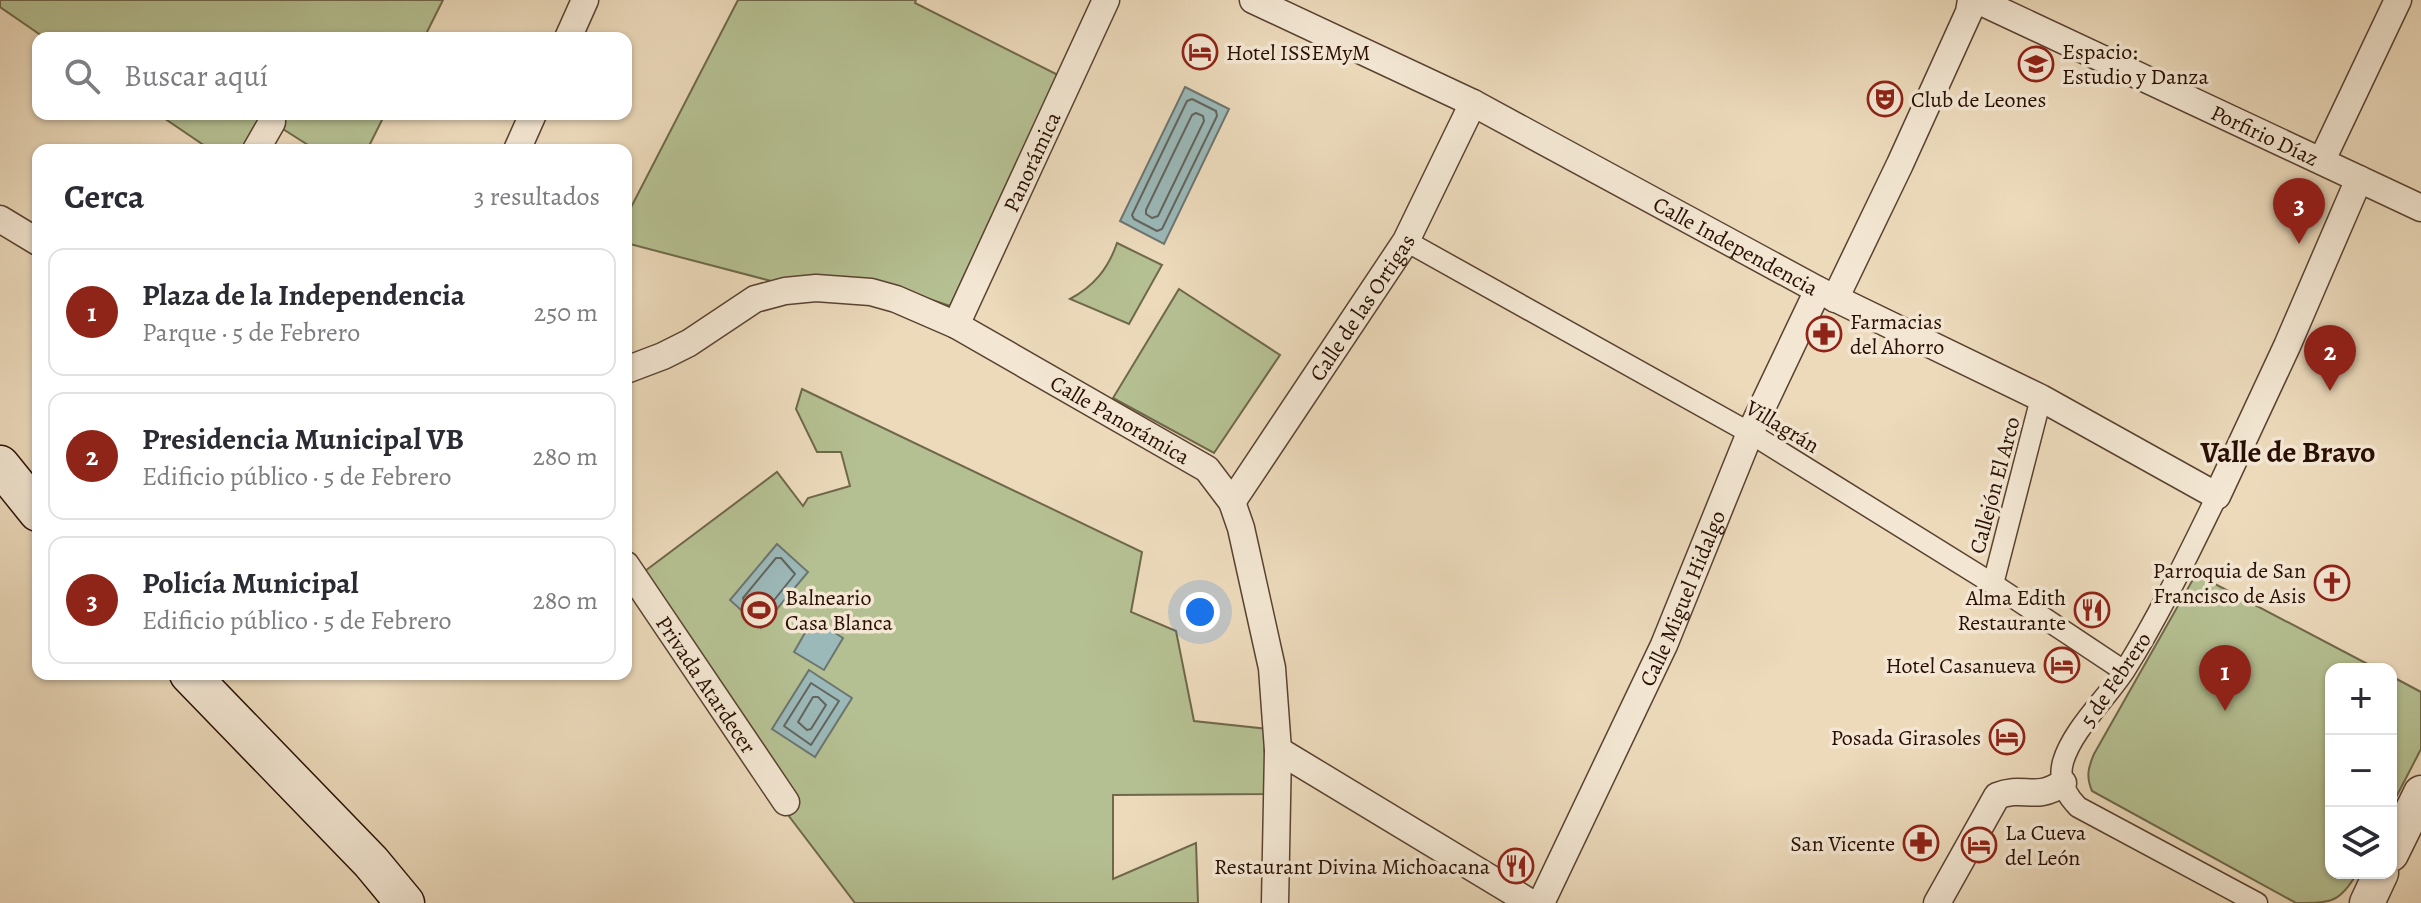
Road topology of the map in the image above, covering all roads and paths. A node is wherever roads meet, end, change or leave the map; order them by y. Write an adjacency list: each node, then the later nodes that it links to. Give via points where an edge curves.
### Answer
1 (585, 0): 6 (street)
2 (1106, 0): 19 (street, Panorámica)
3 (1253, 0): 7 (street, Calle Independencia)
4 (1974, 0): 12 (street, Porfirio Díaz); 18 (street, Calle Miguel Hidalgo, via 1900,164)
5 (2398, 0): 12 (street)
6 (571, 32)
7 (1473, 103): 17 (street, Calle de las Ortigas); 18 (street, Calle Independencia)
8 (530, 120): 11 (street)
9 (272, 122): 10 (street)
10 (259, 144)
11 (520, 144)
12 (2322, 160): 13 (street, Porfirio Díaz)
13 (2359, 179): 14 (street, Porfirio Díaz); 24 (street, 5 de Febrero)
14 (2421, 208)
15 (0, 219): 16 (street)
16 (32, 238)
17 (1406, 241): 22 (street, Villagrán); 25 (street, Calle de las Ortigas)
18 (1826, 294): 21 (street, Calle Independencia); 22 (street, Calle Miguel Hidalgo)
19 (956, 325): 20 (street, Calle Panorámica, via 871,292 785,291 755,299 689,343); 25 (street, Calle Panorámica, via 1207,469)
20 (632, 368)
21 (2041, 398): 24 (street, Calle Independencia); 28 (street, Callejón El Arco)
22 (1750, 433): 28 (street, Villagrán); 40 (street, Calle Miguel Hidalgo, via 1664,645)
23 (0, 465): 26 (main road)
24 (2217, 496): 29 (street, 5 de Febrero)
25 (1232, 502): 31 (street, Calle Panorámica, via 1272,668)
26 (32, 505)
27 (632, 574): 34 (street, Privada Atardecer)
28 (1993, 584): 29 (street, Villagrán)
29 (2124, 671): 32 (street, 5 de Febrero, via 2072,743 2063,762)
30 (195, 680): 37 (main road)
31 (1278, 750): 38 (street, Calle Panorámica); 39 (street)
32 (2063, 783): 41 (street, via 2041,795 2012,790 1997,796); 42 (street, via 2078,807)
33 (2421, 793): 35 (street)
34 (786, 802)
35 (2397, 842)
36 (2378, 879): 43 (street)
37 (405, 903)
38 (1275, 903)
39 (1531, 903)
40 (1541, 903)
41 (1937, 903)
42 (2257, 903)
43 (2367, 903)

